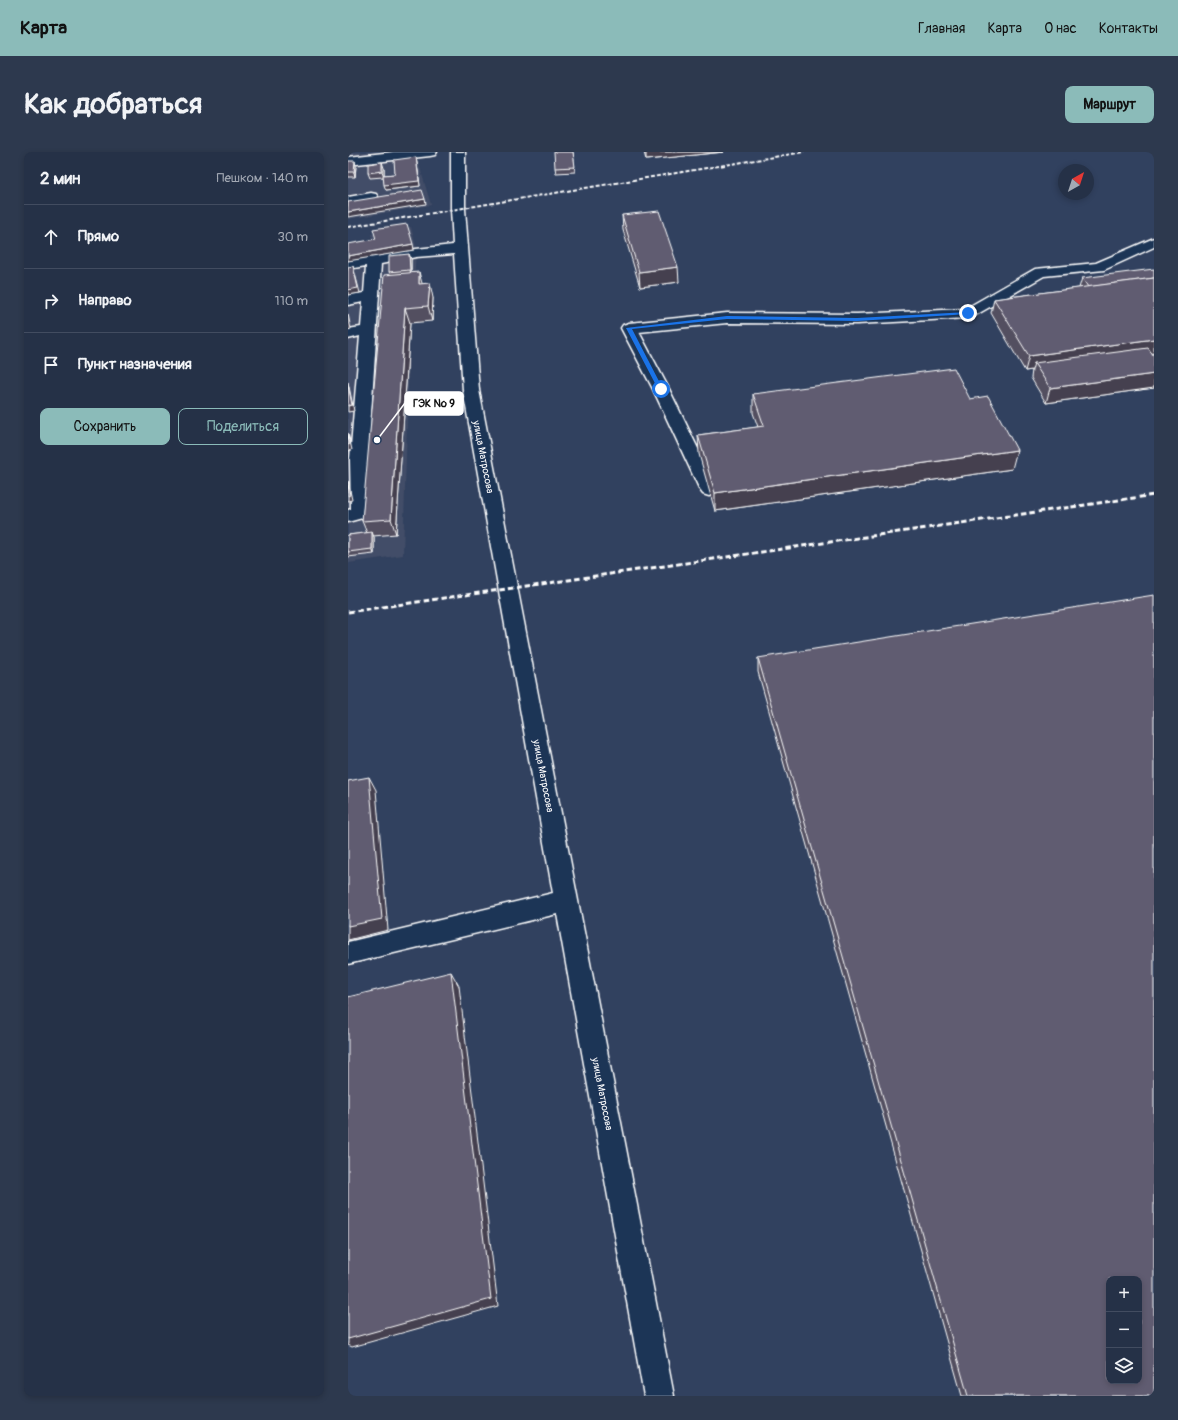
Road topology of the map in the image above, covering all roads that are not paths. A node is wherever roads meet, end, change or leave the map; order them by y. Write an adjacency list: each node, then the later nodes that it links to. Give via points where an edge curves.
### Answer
1 (430, 152): 3 (street)
2 (458, 152): 8 (street, улица Матросова)
3 (386, 154): 4 (street)
4 (348, 161)
5 (372, 197): 6 (street)
6 (348, 200)
7 (1154, 242): 19 (street, via 1099,267 1040,272 968,313 857,319 727,318 629,328)
8 (461, 249): 9 (street, via 416,253); 21 (street, улица Матросова, via 471,390)
9 (374, 261): 10 (street); 11 (street)
10 (348, 265)
11 (372, 296): 12 (street); 13 (street)
12 (348, 300)
13 (369, 330): 14 (street); 15 (street)
14 (348, 334)
15 (366, 370): 16 (street); 17 (street)
16 (348, 374)
17 (355, 415): 18 (street)
18 (354, 461): 20 (street, via 360,513)
19 (709, 490)
20 (348, 516)
21 (566, 901): 22 (street); 23 (street, улица Матросова)
22 (348, 953)
23 (652, 1395)

